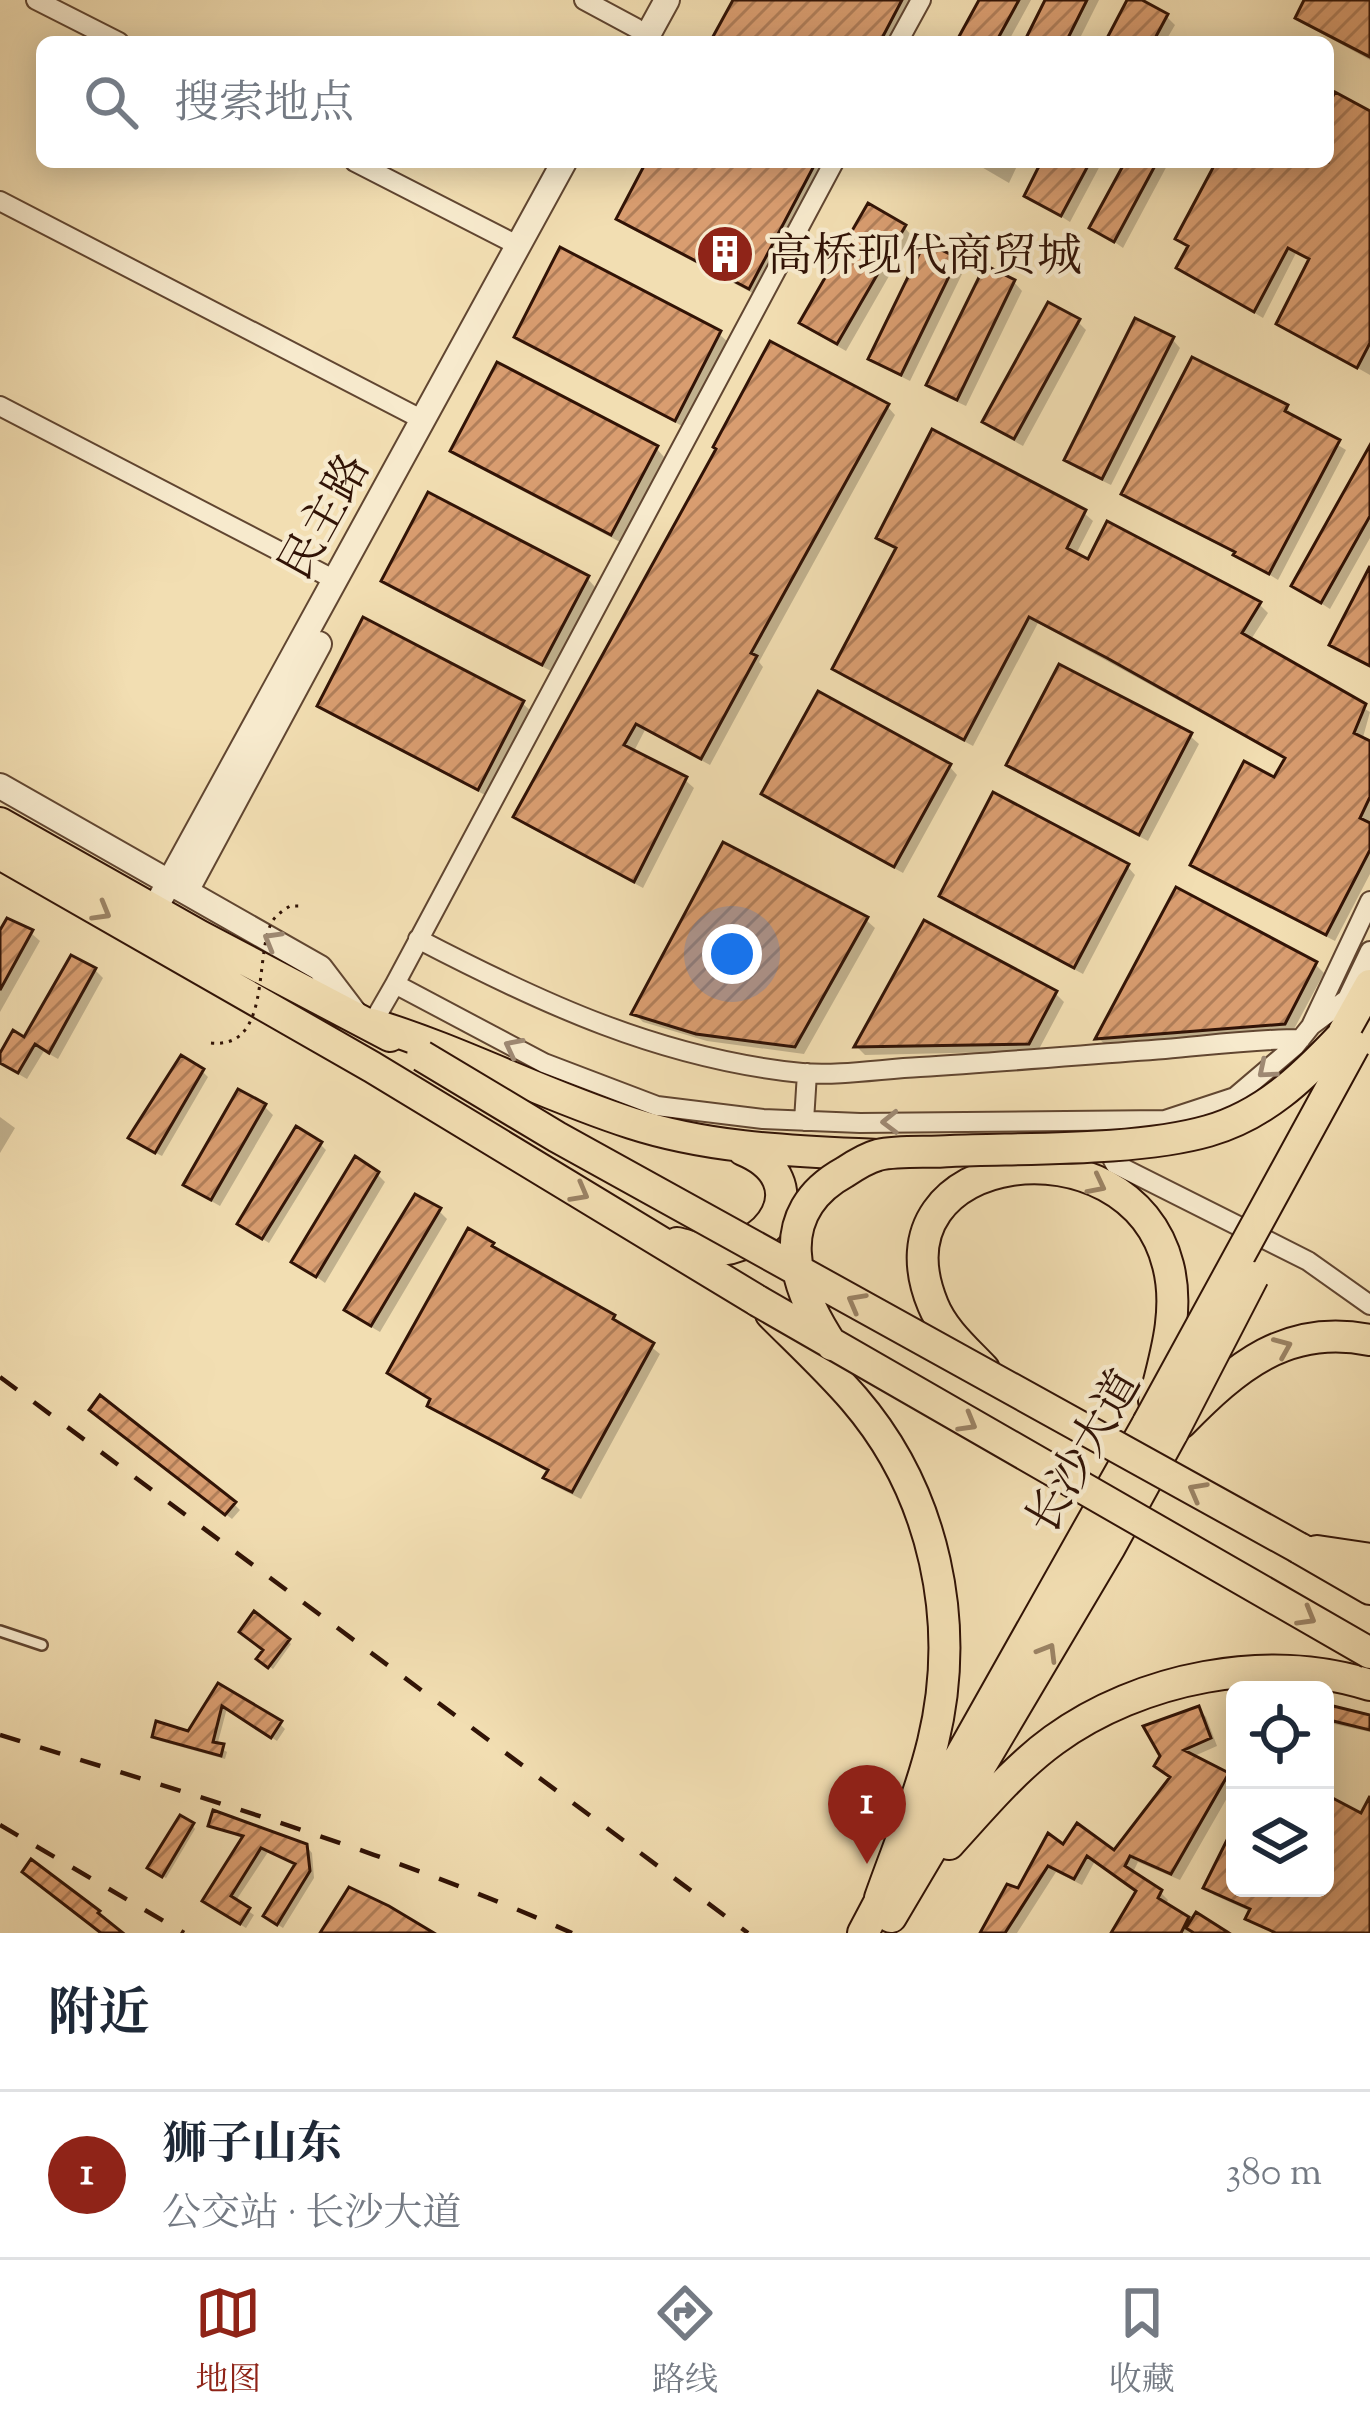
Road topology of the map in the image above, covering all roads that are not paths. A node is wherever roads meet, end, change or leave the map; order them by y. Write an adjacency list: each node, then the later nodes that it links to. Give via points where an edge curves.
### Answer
1 (36, 0): 6 (street)
2 (584, 0): 7 (street)
3 (651, 0): 8 (street)
4 (667, 0): 9 (street)
5 (920, 0): 10 (street)
6 (107, 36)
7 (635, 36)
8 (636, 36)
9 (637, 36)
10 (901, 36)
11 (367, 168): 16 (street)
12 (561, 168): 16 (street, 民主路)
13 (576, 168): 23 (street, 民主路)
14 (831, 168): 26 (street)
15 (0, 201): 18 (street)
16 (519, 246): 18 (street, 民主路)
17 (0, 406): 19 (street)
18 (424, 420): 19 (street, 民主路)
19 (335, 580): 23 (street, 民主路)
20 (0, 786): 23 (street)
21 (0, 824): 25 (main road)
22 (0, 854): 40 (main road, one-way to 40)
23 (178, 886): 25 (street, 民主路); 31 (street, one-way to 23, via 320,968)
24 (1370, 902): 32 (street)
25 (154, 910): 31 (main road)
26 (418, 939): 28 (street); 35 (street, via 609,1030 737,1064)
27 (1370, 951): 32 (street, via 1347,999)
28 (395, 984): 31 (street); 36 (street, one-way to 28, via 657,1106 544,1063)
29 (1370, 986): 33 (main road)
30 (1370, 1009): 33 (main road)
31 (364, 1020): 34 (main road)
32 (1306, 1032): 35 (street); 37 (street, one-way to 37, via 1235,1097 1165,1120)
33 (1355, 1045): 39 (main road, bridge, via 1244,1118 1206,1132); 46 (main road, bridge)
34 (428, 1050): 38 (main road, via 631,1124); 45 (main road, one-way to 34, bridge, via 556,1137)
35 (807, 1073): 36 (street)
36 (804, 1120): 37 (street, one-way to 36)
37 (1093, 1120): 42 (street, via 1115,1164 1308,1261)
38 (739, 1148): 39 (main road); 40 (main road, via 760,1157 780,1183 780,1213 768,1229 706,1250)
39 (878, 1155): 44 (main road, bridge, via 821,1186 794,1240 803,1290)
40 (660, 1238): 41 (main road)
41 (758, 1301): 44 (main road, bridge); 54 (main road, bridge, via 856,1402 901,1469 930,1536 944,1607 944,1672)
42 (1370, 1305)
43 (1370, 1340): 46 (main road, one-way to 43, bridge, via 1270,1351 1305,1337)
44 (832, 1345): 52 (main road, one-way to 52, bridge)
45 (992, 1378): 46 (main road, one-way to 46, bridge, via 932,1303 926,1238 939,1209 968,1184 989,1172 1046,1166 1112,1192 1157,1236 1172,1299); 47 (main road, one-way to 45, bridge)
46 (1161, 1427): 54 (main road, via 1110,1547)
47 (1299, 1548): 48 (main road); 49 (main road)
48 (1370, 1559)
49 (1370, 1589)
50 (0, 1631): 51 (lane)
51 (42, 1645)
52 (1370, 1653)
53 (1370, 1685): 54 (main road, via 1296,1670 1138,1693 1055,1739)
54 (892, 1896): 55 (main road); 56 (main road)
55 (862, 1933)
56 (882, 1933)

